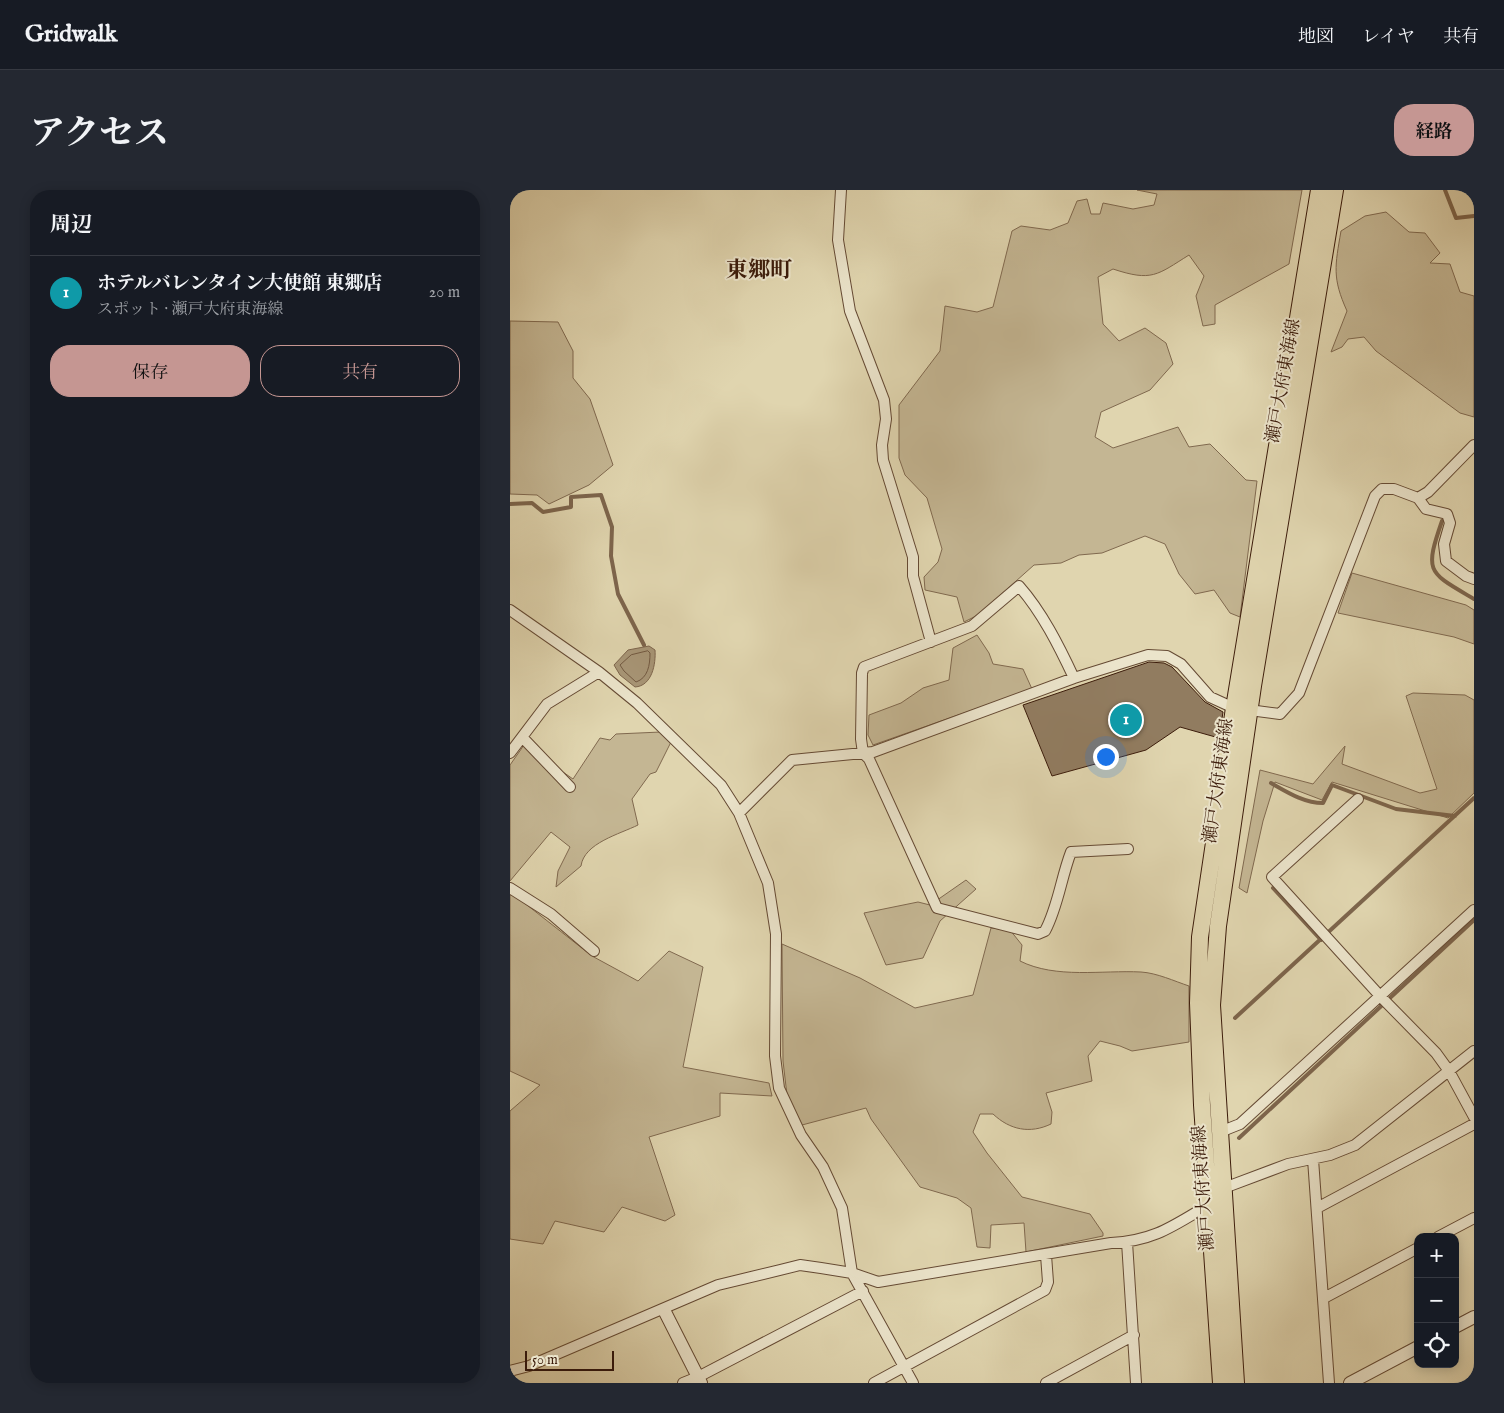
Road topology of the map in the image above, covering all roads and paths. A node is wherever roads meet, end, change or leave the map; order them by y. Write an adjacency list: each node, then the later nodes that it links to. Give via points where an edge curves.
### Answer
1 (840, 190): 8 (street, via 838,240 847,297 884,400 883,460 913,557 913,576)
2 (1319, 190): 11 (main road, 瀬戸大府東海線)
3 (1335, 190): 11 (main road, 瀬戸大府東海線)
4 (1474, 445): 5 (street, via 1428,492)
5 (1418, 498): 6 (street, via 1426,508 1447,514 1450,523 1444,544 1446,561); 11 (street, via 1382,488 1375,496 1299,693 1280,714)
6 (1474, 579)
7 (510, 610): 9 (street)
8 (930, 642): 10 (street, via 972,626 1019,586 1029,597); 14 (street, via 864,668 860,724)
9 (599, 672): 12 (street, via 547,704); 17 (street, via 701,764)
10 (1074, 678): 11 (street, via 1148,654 1168,656 1181,664 1210,697); 14 (street)
11 (1242, 710): 27 (main road, 瀬戸大府東海線, via 1212,1005); 30 (main road, 瀬戸大府東海線, via 1200,936 1198,1003)
12 (522, 737): 13 (street); 15 (street)
13 (510, 753)
14 (864, 753): 17 (street, via 792,760); 18 (street, via 937,908 1038,934 1045,931 1051,921 1071,852)
15 (570, 787)
16 (1358, 799): 22 (street, via 1272,878)
17 (739, 813): 37 (street, via 768,883 776,934 775,1056 779,1088 842,1208)
18 (1128, 849)
19 (510, 888): 21 (street, via 551,914)
20 (1474, 910): 22 (street)
21 (594, 951)
22 (1381, 997): 24 (street, via 1436,1052); 27 (street, via 1240,1124)
23 (1474, 1052): 24 (street)
24 (1449, 1071): 25 (street); 28 (street, via 1356,1145)
25 (1474, 1117)
26 (1474, 1124): 31 (street)
27 (1220, 1132): 29 (main road, 瀬戸大府東海線)
28 (1313, 1159): 29 (street, via 1288,1164); 31 (street)
29 (1224, 1188): 54 (main road, 瀬戸大府東海線)
30 (1210, 1204): 34 (street, via 1157,1235); 53 (main road, 瀬戸大府東海線)
31 (1318, 1208): 39 (street)
32 (1474, 1218): 33 (street)
33 (1446, 1233)
34 (1127, 1242): 36 (street); 43 (street)
35 (1414, 1250): 39 (street)
36 (1046, 1255): 37 (street, via 878,1282); 45 (street, via 1048,1282 1045,1290)
37 (852, 1274): 38 (street); 40 (street, via 800,1265 718,1285)
38 (863, 1291): 45 (street); 47 (street)
39 (1324, 1298): 55 (street)
40 (664, 1310): 46 (street); 47 (street)
41 (1474, 1317): 42 (street)
42 (1459, 1325)
43 (1134, 1335): 51 (street); 52 (street)
44 (1414, 1349): 56 (street)
45 (904, 1367): 49 (street); 50 (street)
46 (510, 1371)
47 (699, 1380): 48 (street)
48 (683, 1383)
49 (874, 1383)
50 (913, 1383)
51 (1046, 1383)
52 (1136, 1383)
53 (1221, 1383)
54 (1236, 1383)
55 (1329, 1383)
56 (1350, 1383)

